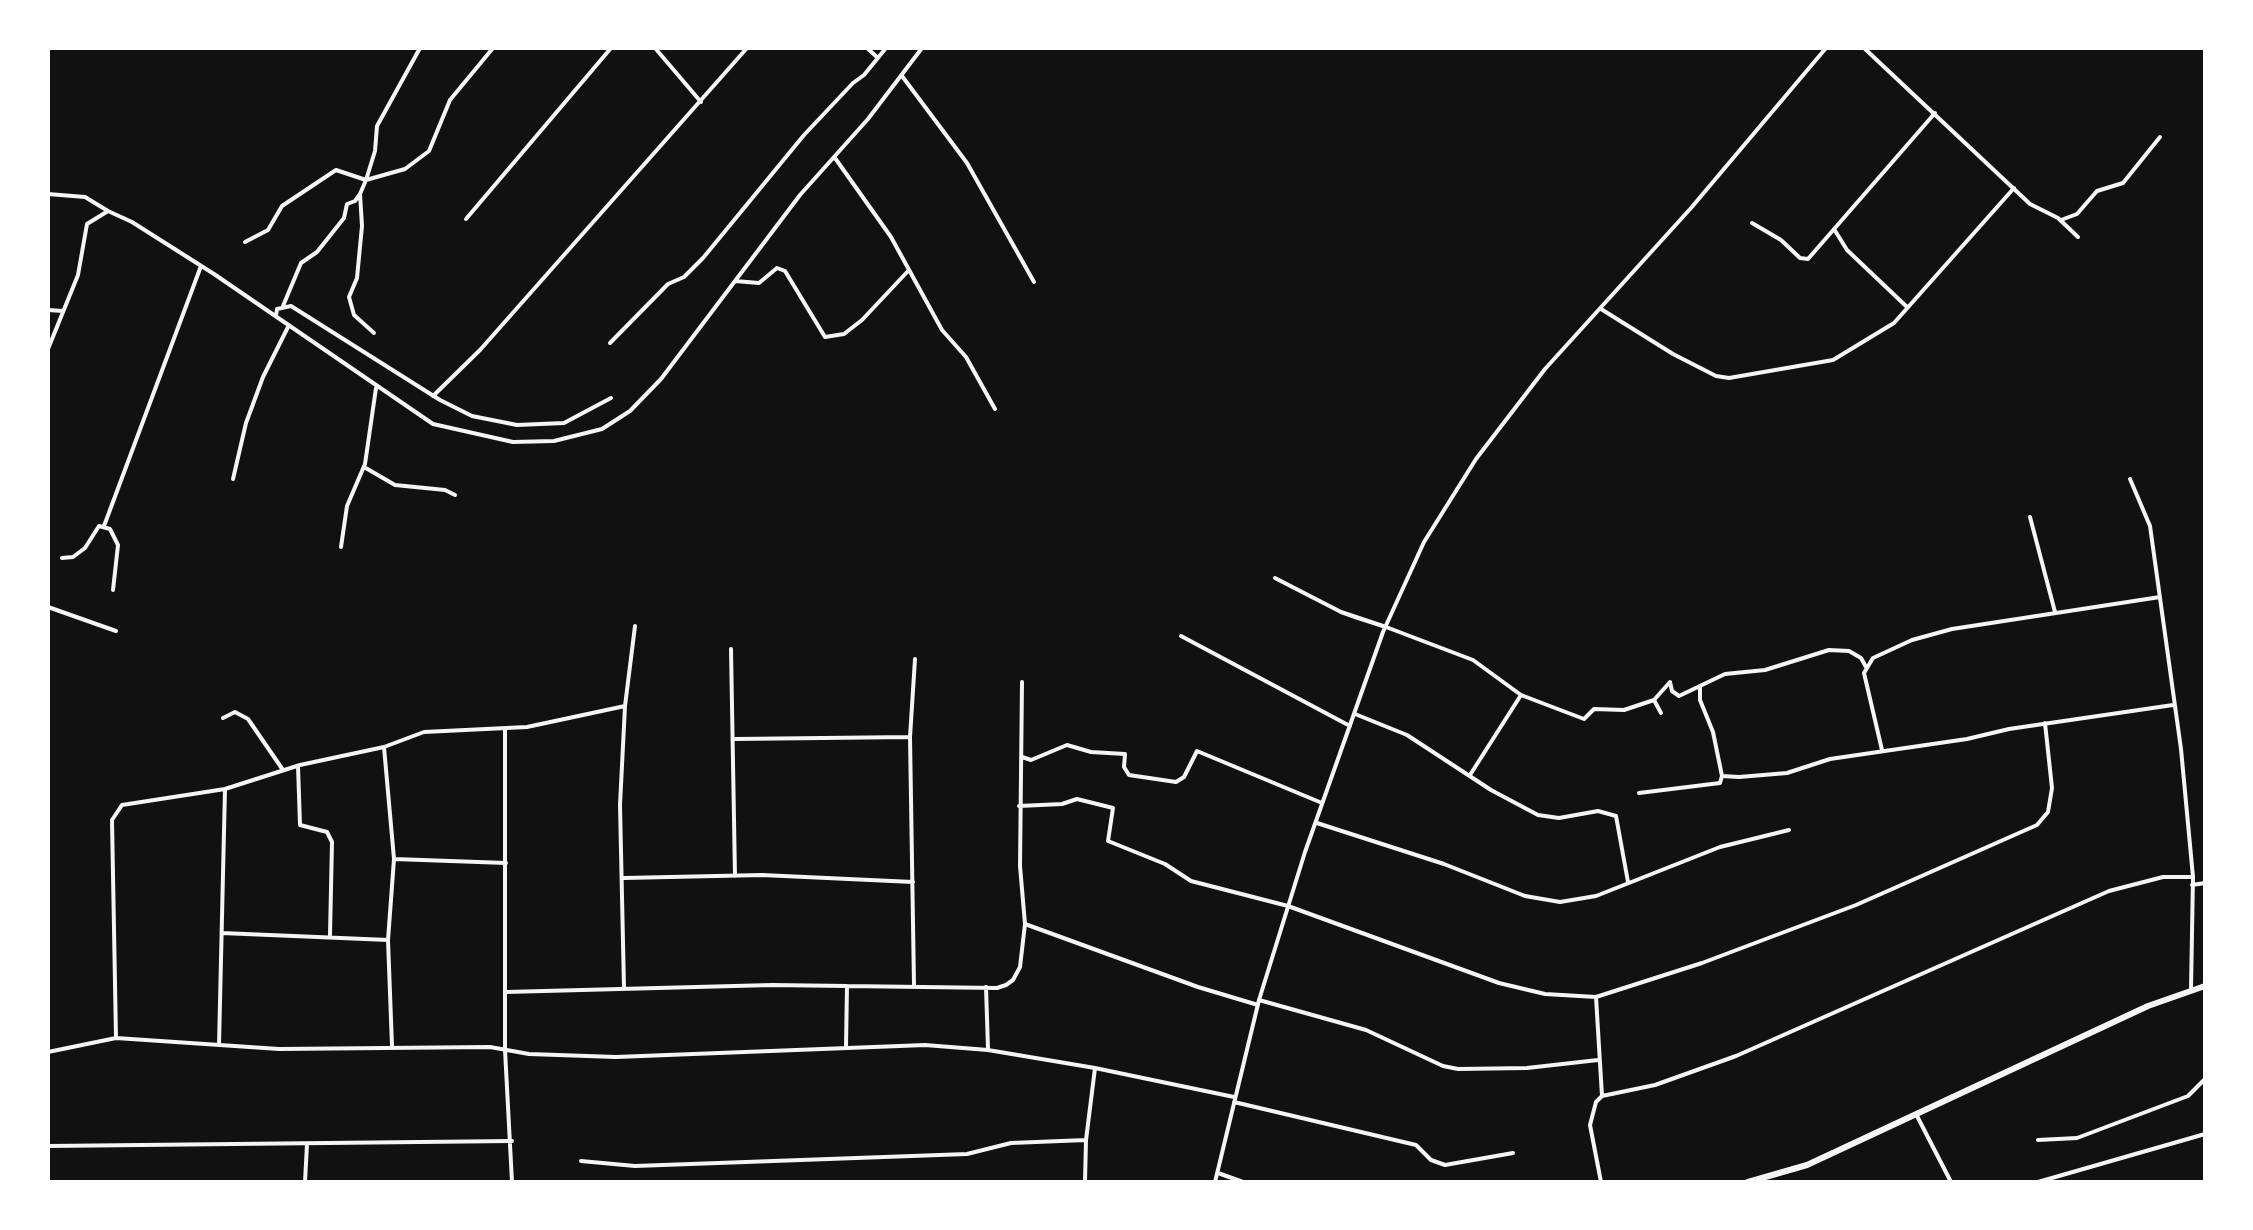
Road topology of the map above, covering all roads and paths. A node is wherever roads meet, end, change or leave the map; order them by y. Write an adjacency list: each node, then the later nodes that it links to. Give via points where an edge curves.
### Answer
1 (420, 48): 17 (street, via 377,126)
2 (493, 48): 17 (street, via 450,100 429,151 405,169)
3 (611, 48): 22 (street)
4 (655, 48): 13 (street)
5 (747, 48): 13 (street)
6 (867, 48): 11 (street)
7 (886, 48): 11 (street)
8 (922, 48): 12 (street)
9 (1826, 48): 34 (street)
10 (1864, 48): 14 (street)
11 (878, 58): 40 (street, via 804,135 703,258 668,284)
12 (902, 76): 16 (street); 31 (street, via 967,163)
13 (701, 102): 43 (street)
14 (1935, 113): 18 (street); 25 (street)
15 (2160, 137): 23 (street, via 2123,183 2097,191 2077,214)
16 (835, 158): 29 (street); 30 (street)
17 (366, 180): 20 (street); 27 (street, via 336,170 282,206 268,230)
18 (2014, 188): 23 (street, via 2030,204); 33 (street)
19 (48, 194): 21 (street, via 85,197)
20 (360, 194): 32 (street, via 347,204 344,218 317,252 301,263); 39 (street, via 357,278 349,297 354,315)
21 (108, 211): 28 (street); 36 (street, via 87,224 78,275)
22 (466, 219)
23 (2061, 220): 26 (street)
24 (1752, 223): 25 (street, via 1804,260)
25 (1834, 229): 33 (street, via 1847,250)
26 (2078, 237)
27 (245, 242)
28 (201, 266): 37 (street); 51 (street)
29 (909, 270): 30 (street, via 862,320 844,334 825,337 785,271 777,268 759,283); 45 (street)
30 (735, 281): 42 (street, via 661,379 630,411 581,435 513,442 470,434 433,424)
31 (1034, 282)
32 (283, 306): 37 (street); 43 (street, via 291,306)
33 (1907, 307): 34 (street, via 1892,325 1833,360 1729,378 1673,354)
34 (1600, 309): 60 (street, via 1504,420 1452,495 1424,542)
35 (48, 310): 36 (street)
36 (63, 311): 41 (street)
37 (276, 316): 38 (street)
38 (289, 325): 42 (street); 47 (street, via 251,409)
39 (374, 333)
40 (610, 343)
41 (48, 349)
42 (376, 388): 46 (street)
43 (433, 396): 44 (street, via 472,416 517,425 564,423)
44 (611, 398)
45 (995, 409)
46 (364, 467): 49 (street, via 395,485); 52 (street, via 347,506)
47 (233, 479)
48 (2130, 479): 56 (street, via 2150,526)
49 (455, 495)
50 (2030, 517): 58 (street)
51 (104, 526): 53 (street, via 85,548); 55 (street, via 118,545)
52 (341, 547)
53 (62, 558)
54 (1275, 578): 60 (street, via 1341,612)
55 (113, 590)
56 (2160, 597): 58 (street); 70 (street)
57 (48, 607): 61 (street)
58 (2055, 612): 65 (street, via 1912,640 1873,658)
59 (635, 626): 71 (street)
60 (1386, 627): 68 (street, via 1473,660); 73 (street)
61 (116, 631)
62 (1181, 636): 76 (street)
63 (731, 649): 79 (street)
64 (915, 659): 78 (street)
65 (1866, 667): 67 (street, via 1849,651 1829,650 1755,672 1725,674); 81 (street)
66 (1022, 682): 82 (street)
67 (1700, 687): 69 (street, via 1679,696 1670,682); 86 (street)
68 (1521, 695): 69 (street, via 1584,719 1594,709 1624,710); 85 (street)
69 (1654, 700): 72 (street)
70 (2173, 705): 75 (street); 96 (street)
71 (625, 706): 77 (street); 97 (street)
72 (1661, 713)
73 (1355, 714): 76 (street); 85 (street, via 1407,735)
74 (223, 718): 84 (street, via 235,712 248,719)
75 (2045, 723): 81 (street); 114 (street, via 2052,788 2048,812 2037,825 1856,905)
76 (1350, 726): 89 (street)
77 (505, 730): 80 (street, via 436,731); 94 (street)
78 (910, 737): 79 (street); 98 (street)
79 (735, 739): 95 (street)
80 (384, 747): 83 (street); 93 (street)
81 (1882, 750): 86 (street, via 1787,773)
82 (1022, 757): 89 (street, via 1031,760 1067,745 1125,754 1129,775 1176,782 1197,751); 90 (street)
83 (298, 766): 84 (street); 105 (street, via 300,825 327,832 332,842)
84 (283, 770): 87 (street)
85 (1470, 775): 99 (street, via 1538,815 1559,818 1598,811 1616,816)
86 (1722, 776): 88 (street, via 1720,783)
87 (225, 789): 104 (street); 116 (street, via 122,805 114,815)
88 (1639, 793)
89 (1322, 803): 91 (street)
90 (1019, 806): 102 (street, via 1077,799 1113,808 1108,841 1204,886); 103 (street)
91 (1316, 823): 99 (street, via 1543,901 1573,901); 102 (street)
92 (1789, 830): 99 (street, via 1720,847)
93 (394, 859): 94 (street); 106 (street)
94 (506, 863): 113 (street)
95 (735, 876): 97 (street); 98 (street)
96 (2193, 877): 101 (street); 126 (street, via 2163,877 2109,891 1736,1056 1655,1085)
97 (623, 878): 111 (street)
98 (913, 882): 107 (street)
99 (1628, 883)
100 (2205, 883): 101 (street)
101 (2192, 885): 112 (street)
102 (1288, 906): 114 (street, via 1499,983 1545,994); 115 (street)
103 (1025, 924): 110 (street, via 1017,974 1006,985); 115 (street)
104 (222, 933): 105 (street); 117 (street)
105 (330, 935): 106 (street)
106 (388, 940): 118 (street)
107 (914, 985): 108 (street); 110 (street)
108 (847, 986): 111 (street); 119 (street)
109 (2205, 986): 112 (street)
110 (986, 987): 121 (street)
111 (624, 988): 113 (street)
112 (2191, 989): 128 (street)
113 (506, 992): 120 (street)
114 (1596, 997): 123 (street)
115 (1259, 1003): 123 (street, via 1366,1030 1458,1069); 127 (street)
116 (116, 1038): 117 (street); 122 (street)
117 (219, 1045): 118 (street)
118 (392, 1046): 120 (street)
119 (846, 1047): 120 (street, via 616,1057); 121 (street)
120 (505, 1050): 132 (street)
121 (988, 1050): 124 (street)
122 (48, 1052)
123 (1598, 1060): 126 (street)
124 (1095, 1068): 127 (street); 130 (street)
125 (2205, 1079): 131 (street, via 2188,1096 2077,1138)
126 (1602, 1096): 143 (street, via 1590,1125)
127 (1235, 1100): 135 (street, via 1408,1143 1445,1165); 137 (street)
128 (1916, 1114): 144 (street, via 1807,1165); 145 (street)
129 (2205, 1134): 146 (street)
130 (1086, 1140): 136 (street, via 1011,1143 967,1154 635,1166); 140 (street)
131 (2038, 1140)
132 (512, 1141): 133 (street); 139 (street)
133 (307, 1144): 134 (street); 138 (street)
134 (48, 1146)
135 (1513, 1153)
136 (581, 1161)
137 (1218, 1173): 141 (street); 142 (street)
138 (305, 1182)
139 (512, 1182)
140 (1085, 1182)
141 (1215, 1182)
142 (1243, 1182)
143 (1601, 1182)
144 (1748, 1182)
145 (1951, 1182)
146 (2038, 1182)

